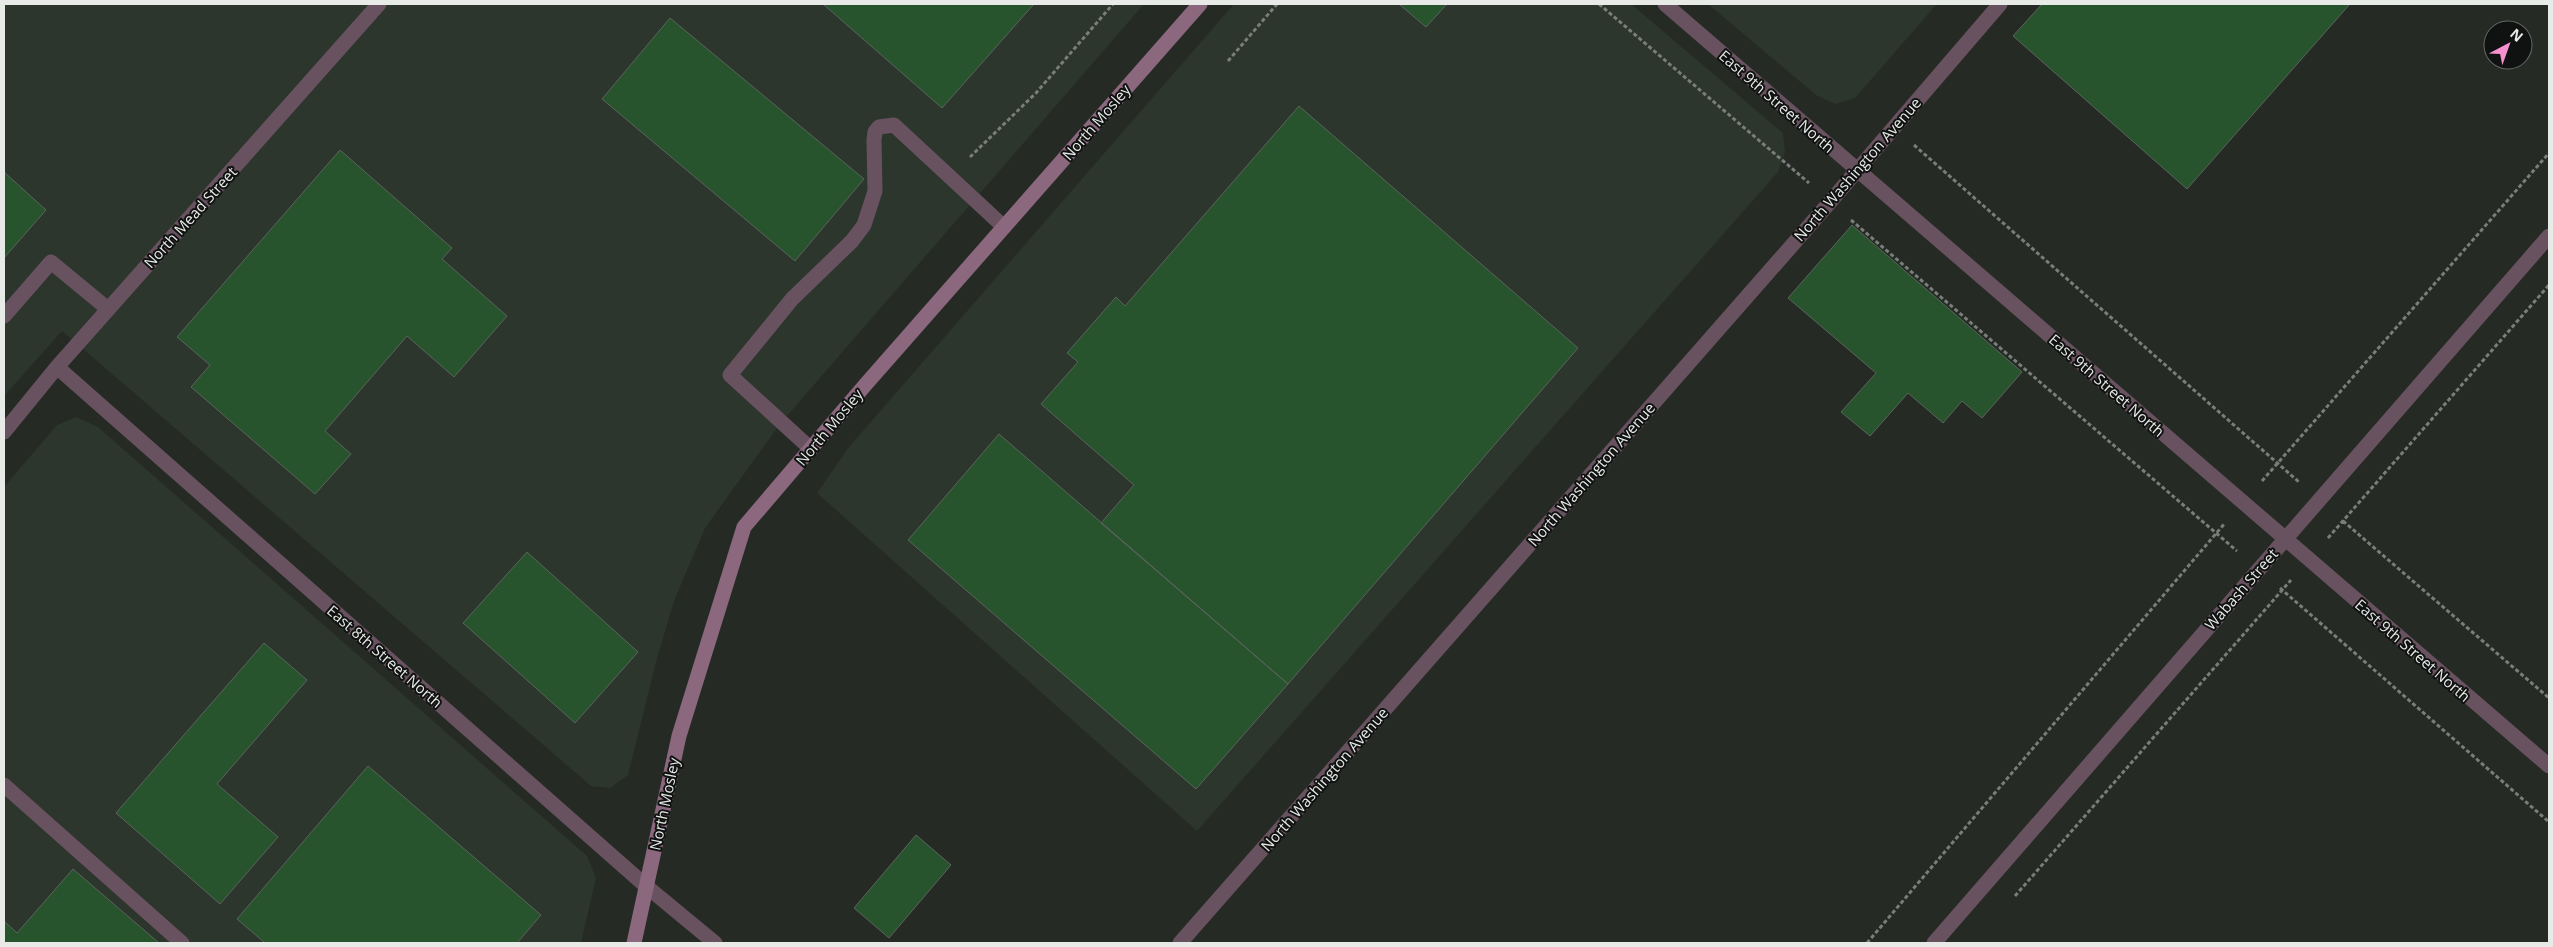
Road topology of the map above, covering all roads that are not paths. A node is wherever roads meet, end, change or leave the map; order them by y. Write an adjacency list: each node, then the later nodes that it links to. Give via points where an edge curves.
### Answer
1 (379, 4): 8 (street, North Mead Street)
2 (1200, 4): 6 (street, North Mosley)
3 (1665, 4): 5 (street, East 9th Street North)
4 (2000, 4): 5 (street, North Washington Avenue)
5 (1857, 170): 13 (street, East 9th Street North); 20 (street, North Washington Avenue)
6 (1004, 227): 12 (street, North Mosley); 12 (street, via 894,125 879,127 874,140 875,191 864,225 852,241 792,299 730,375)
7 (2549, 236): 13 (street, Wabash Street)
8 (108, 309): 9 (street, via 52,262); 10 (street, North Mead Street)
9 (4, 316)
10 (57, 367): 11 (street, North Mead Street); 16 (street, East 8th Street North)
11 (4, 432)
12 (811, 449): 16 (street, North Mosley, via 744,528 679,736)
13 (2284, 538): 14 (street, East 9th Street North); 21 (street, Wabash Street)
14 (2549, 766)
15 (4, 785): 17 (street)
16 (646, 886): 18 (street, North Mosley); 19 (street, East 8th Street North)
17 (182, 943)
18 (634, 943)
19 (715, 943)
20 (1180, 943)
21 (1934, 943)

